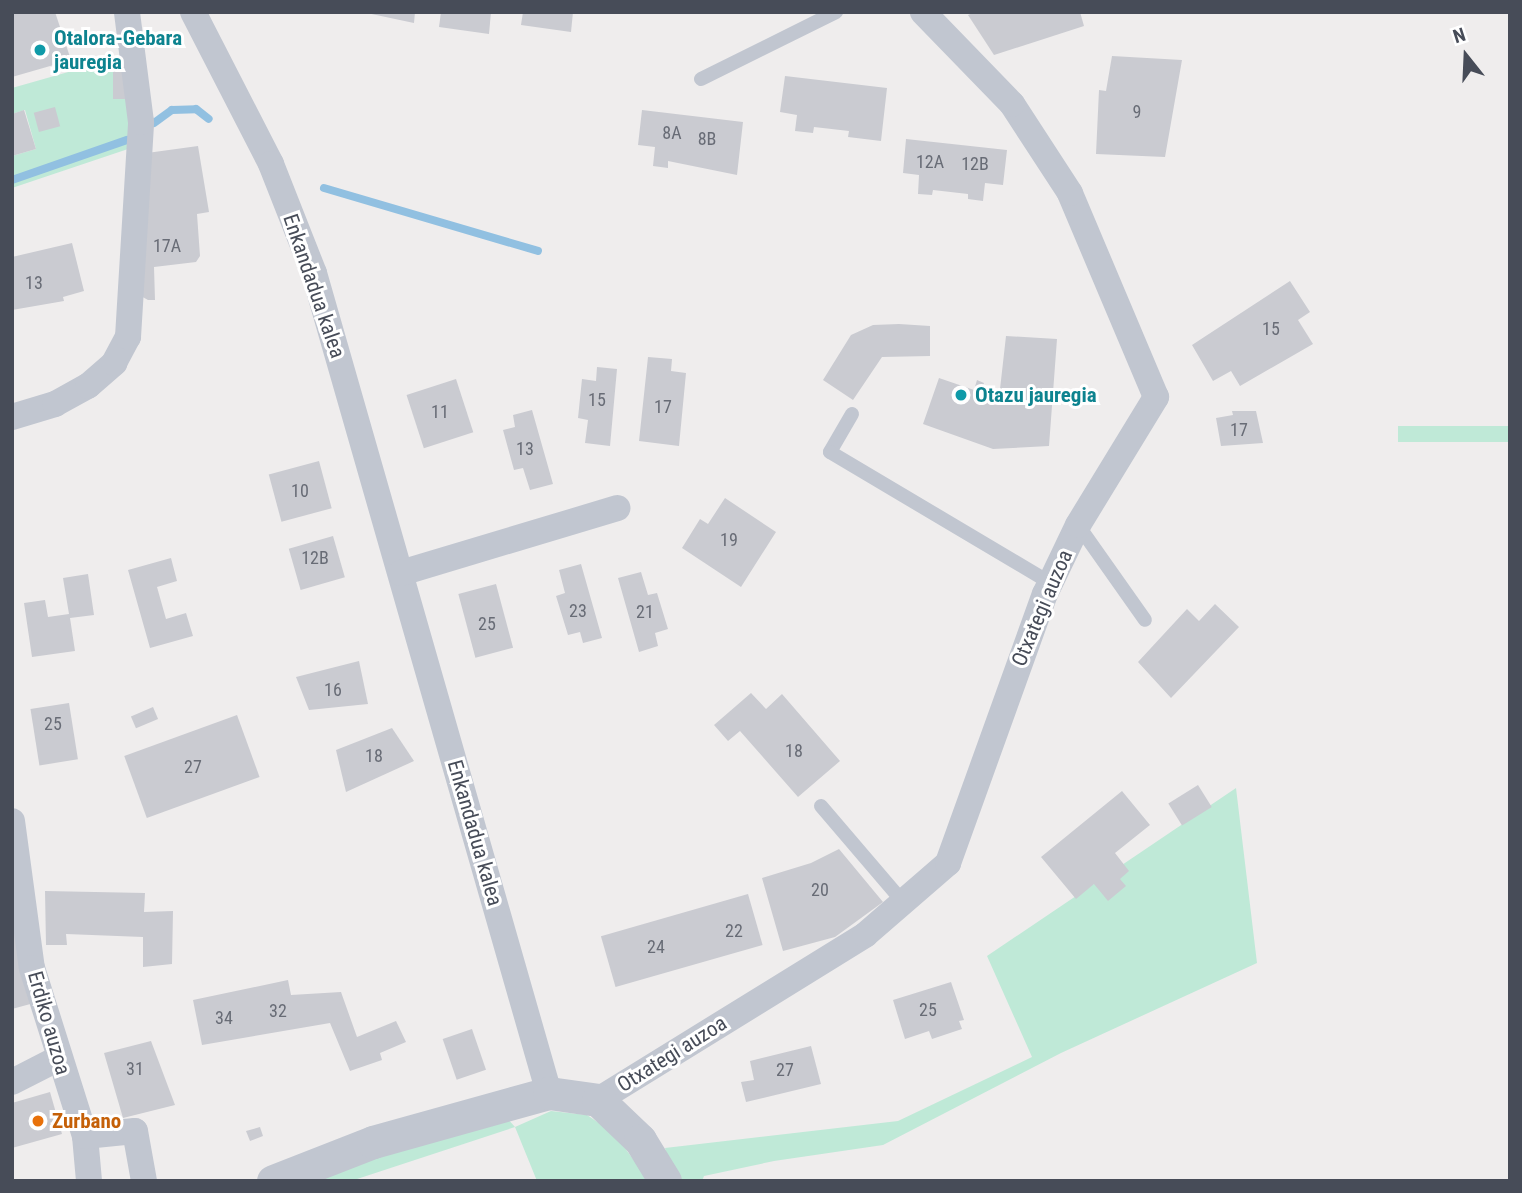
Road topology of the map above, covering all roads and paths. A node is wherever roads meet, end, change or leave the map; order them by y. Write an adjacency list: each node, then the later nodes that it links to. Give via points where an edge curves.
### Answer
1 (127, 12): 7 (street, via 141,122 128,337 114,363 89,386 55,404)
2 (193, 12): 10 (street, Enkandadua kalea, via 271,164 314,273)
3 (836, 12): 5 (lane)
4 (923, 12): 9 (street, Otxategi auzoa, via 1012,104 1070,193 1156,397)
5 (701, 79)
6 (852, 414): 11 (lane, via 830,452)
7 (12, 417)
8 (617, 508): 10 (street)
9 (1078, 525): 11 (street, Otxategi auzoa); 12 (lane)
10 (401, 573): 18 (street, Enkandadua kalea)
11 (1051, 583): 15 (street, Otxategi auzoa, via 989,739 948,863)
12 (1145, 620)
13 (821, 806): 15 (lane)
14 (13, 828): 16 (street, Erdiko auzoa, via 32,968)
15 (903, 902): 19 (street, Otxategi auzoa, via 865,935)
16 (59, 1058): 17 (street); 20 (street, Erdiko auzoa)
17 (12, 1082)
18 (549, 1093): 19 (street); 23 (street, via 373,1142)
19 (598, 1100): 24 (street, via 640,1140)
20 (85, 1136): 21 (street, Erdiko auzoa); 22 (street, via 135,1131)
21 (89, 1181)
22 (144, 1181)
23 (273, 1181)
24 (664, 1181)

